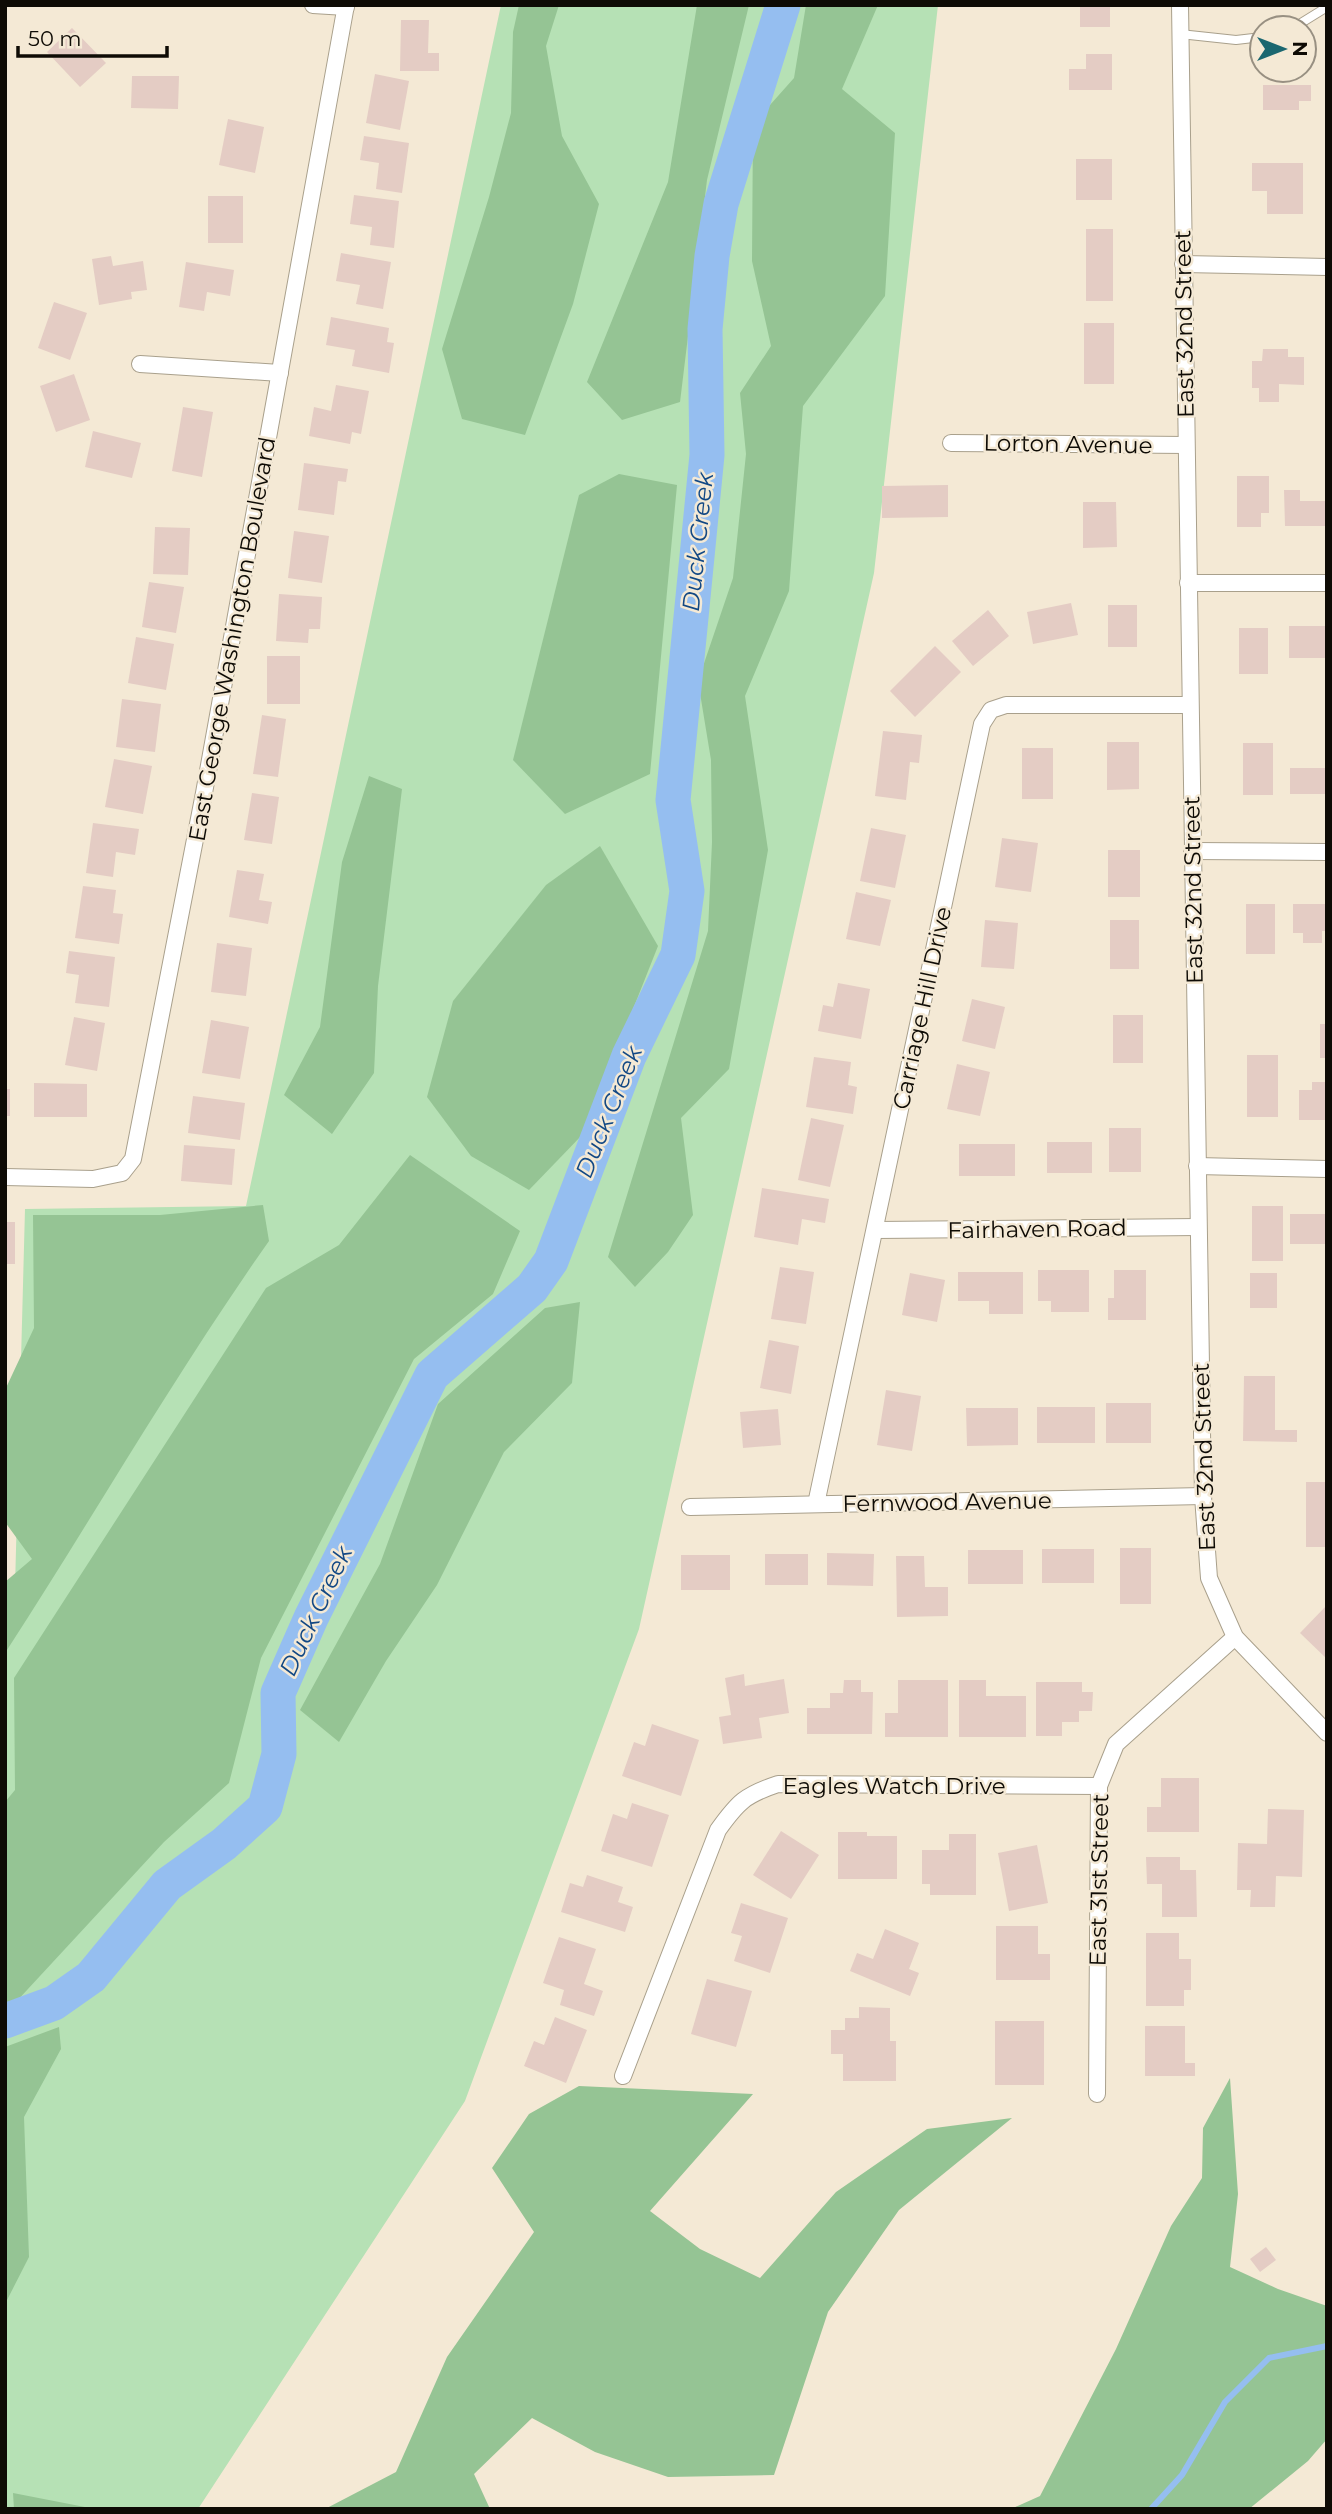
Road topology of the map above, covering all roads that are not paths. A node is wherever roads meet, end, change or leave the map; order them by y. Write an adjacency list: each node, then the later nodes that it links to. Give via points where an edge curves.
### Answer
1 (313, 5): 3 (street)
2 (1180, 5): 4 (street, East 32nd Street)
3 (346, 6): 9 (street, East George Washington Boulevard)
4 (1180, 34): 5 (lane); 6 (street, East 32nd Street)
5 (1248, 39)
6 (1183, 264): 7 (street); 11 (street, East 32nd Street)
7 (1327, 267)
8 (140, 364): 9 (street)
9 (280, 373): 19 (street, East George Washington Boulevard, via 133,1159 122,1173 93,1179)
10 (951, 443): 11 (street, Lorton Avenue)
11 (1186, 445): 12 (street, East 32nd Street)
12 (1188, 583): 13 (street); 14 (street, East 32nd Street)
13 (1327, 583)
14 (1190, 705): 15 (street, East 32nd Street); 21 (street, Carriage Hill Drive, via 1006,705 991,710 982,724)
15 (1192, 851): 16 (street); 17 (street, East 32nd Street)
16 (1327, 852)
17 (1198, 1166): 18 (street); 20 (street, East 32nd Street)
18 (1327, 1169)
19 (5, 1177)
20 (1198, 1227): 21 (street, Fairhaven Road); 22 (street, East 32nd Street)
21 (876, 1230): 23 (street, Carriage Hill Drive)
22 (1203, 1496): 23 (street, Fernwood Avenue); 25 (street, East 32nd Street, via 1209,1578)
23 (816, 1504): 24 (street, Fernwood Avenue)
24 (690, 1507)
25 (1235, 1637): 26 (street, East 32nd Street); 27 (street, East 31st Street, via 1116,1744)
26 (1327, 1733)
27 (1099, 1786): 28 (street, Eagles Watch Drive, via 778,1784 755,1792 736,1806 718,1830); 29 (street, East 31st Street)
28 (623, 2076)
29 (1097, 2094)

